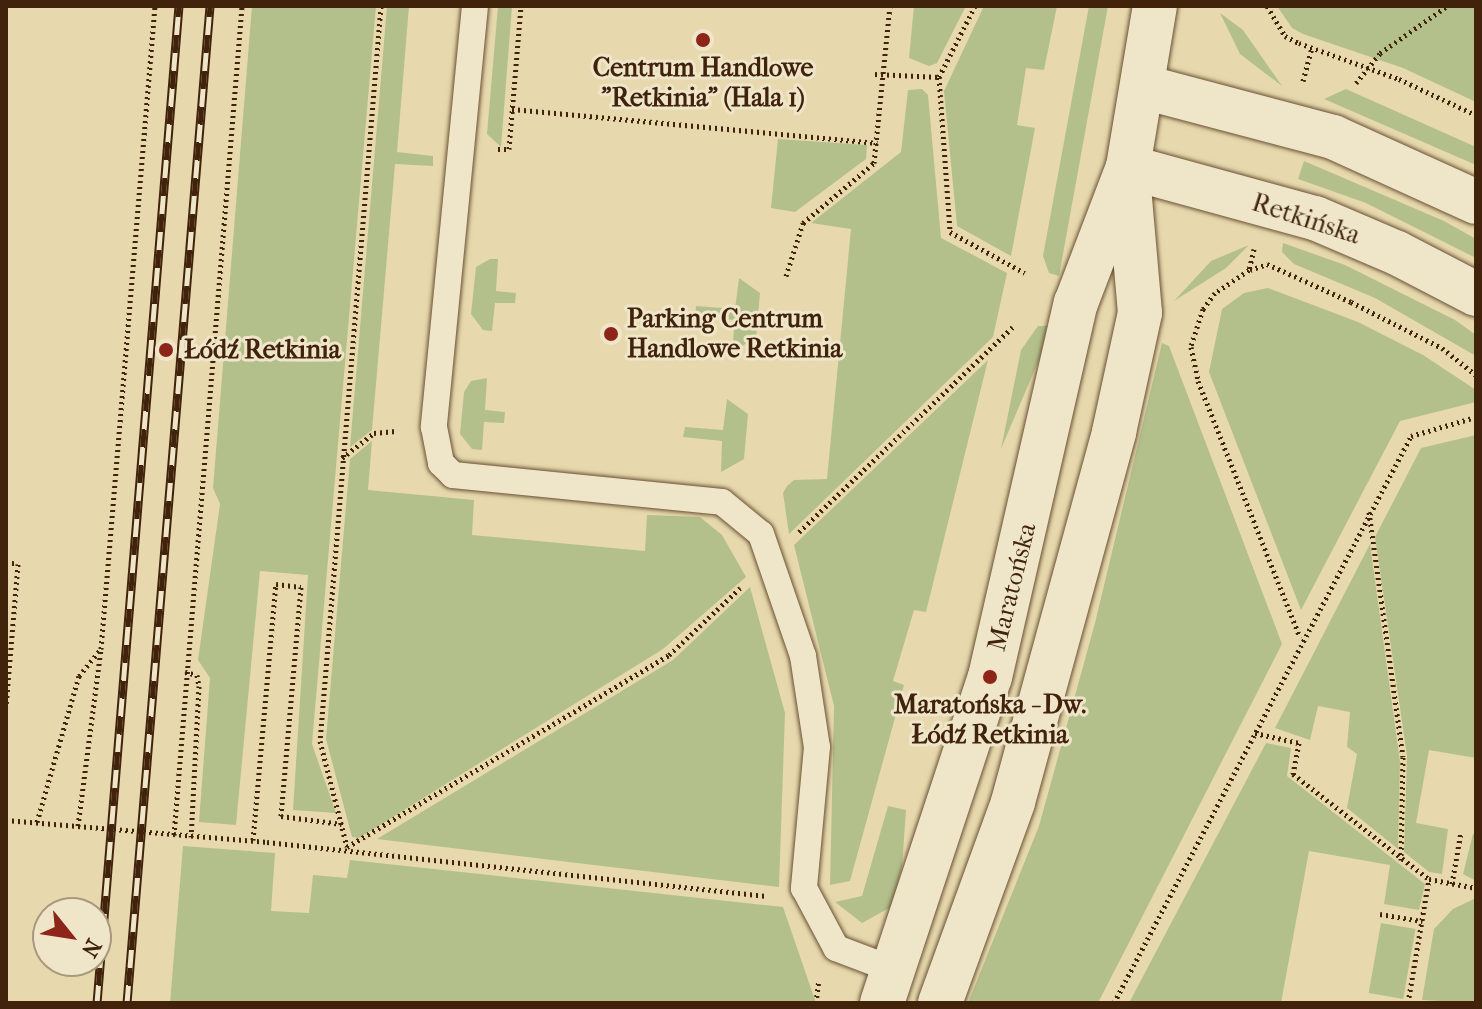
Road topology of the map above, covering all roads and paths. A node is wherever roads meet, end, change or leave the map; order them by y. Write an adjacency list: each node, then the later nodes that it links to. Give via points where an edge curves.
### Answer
1 (155, 6): 39 (path)
2 (242, 6): 40 (path)
3 (381, 6): 34 (path)
4 (475, 6): 33 (lane)
5 (521, 6): 19 (path)
6 (890, 6): 14 (path)
7 (975, 6): 15 (path)
8 (1155, 6): 17 (main road, Maratońska)
9 (1267, 6): 11 (path, via 1285,36)
10 (1445, 7): 12 (path)
11 (1312, 48): 12 (path); 18 (path)
12 (1364, 67): 16 (path); 20 (path)
13 (875, 74): 14 (path)
14 (884, 75): 15 (path); 21 (path)
15 (939, 77): 27 (path, via 950,232)
16 (1356, 83)
17 (1144, 87): 23 (main road, Maratońska); 24 (main road, via 1333,137 1394,160)
18 (1298, 97)
19 (512, 109): 21 (path); 22 (path)
20 (1476, 115)
21 (877, 143): 28 (path, via 874,163 803,223)
22 (509, 149)
23 (1128, 167): 29 (main road, Retkińska, via 1315,218); 59 (main road, Maratońska, via 1076,303 990,677); 60 (main road, Maratońska, via 1140,313 1114,432 1018,788)
24 (1476, 202)
25 (1257, 238): 26 (path)
26 (1249, 270): 31 (path, via 1267,264 1351,302 1442,348); 38 (path, via 1215,293 1194,325 1191,347 1198,381)
27 (1025, 273)
28 (786, 276)
29 (1476, 294)
30 (1013, 327): 36 (path)
31 (1476, 375)
32 (1476, 417): 35 (path, via 1411,436)
33 (434, 427): 34 (path, via 374,433); 36 (lane, via 441,463 453,475 722,502 761,534)
34 (341, 459): 45 (path, via 320,741)
35 (1369, 512): 38 (path); 52 (path, via 1403,757)
36 (771, 559): 51 (path, via 669,655); 56 (lane, via 803,656 817,747 804,888)
37 (6, 562): 41 (path, via 18,564)
38 (1300, 638): 42 (path)
39 (101, 649): 44 (path, via 79,676); 46 (path)
40 (185, 672): 48 (path); 49 (path, via 197,675 199,686)
41 (6, 707)
42 (1255, 733): 52 (path, via 1299,743 1293,774); 61 (path)
43 (6, 820): 44 (path, bridge)
44 (37, 822): 46 (path, bridge)
45 (341, 824): 50 (path, via 281,816 301,587 276,584); 51 (path)
46 (78, 826): 48 (path, bridge)
47 (1461, 832): 54 (path)
48 (174, 835): 49 (path, bridge)
49 (191, 837): 50 (path, bridge)
50 (253, 840): 51 (path, bridge)
51 (347, 847): 56 (path)
52 (1401, 860): 53 (path)
53 (1429, 879): 54 (path); 58 (path)
54 (1452, 884): 55 (path)
55 (1476, 888)
56 (809, 901): 59 (lane, via 836,948)
57 (1380, 914): 58 (path)
58 (1422, 921): 62 (path)
59 (888, 986)
60 (940, 1003)
61 (1114, 1003)
62 (1409, 1003)

